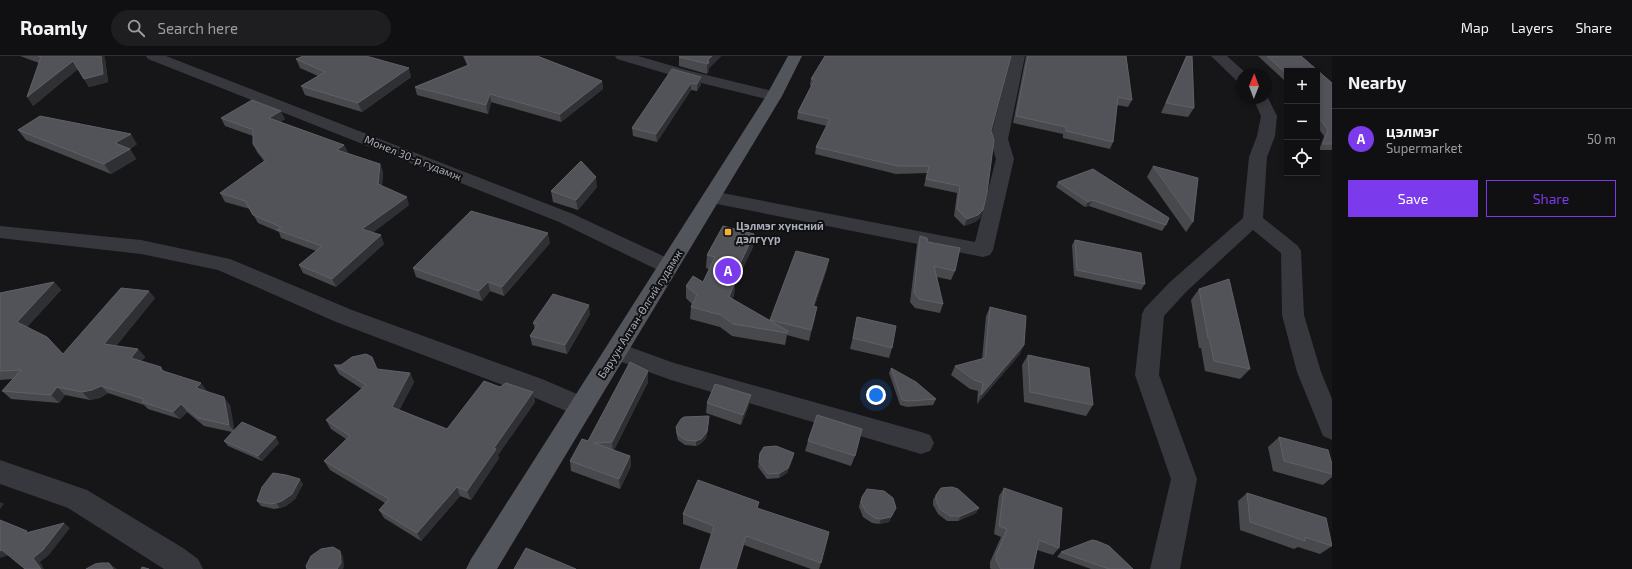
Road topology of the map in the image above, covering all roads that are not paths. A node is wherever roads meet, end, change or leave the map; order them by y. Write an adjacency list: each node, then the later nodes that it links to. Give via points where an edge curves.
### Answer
1 (153, 56): 12 (street, Монел 30-р гудамж, via 566,218)
2 (622, 56): 7 (street, via 686,75)
3 (795, 56): 7 (main road, Баруун Алтан-Өлгий гудамж)
4 (1018, 56): 9 (street, via 999,139 1005,158 983,250)
5 (1218, 56): 6 (street)
6 (1236, 72)
7 (774, 96): 9 (main road, Баруун Алтан-Өлгий гудамж)
8 (1264, 104): 10 (street, via 1269,116 1266,136 1258,158)
9 (712, 197): 12 (main road, Баруун Алтан-Өлгий гудамж)
10 (1253, 220): 15 (street, via 1291,251 1293,315 1309,372); 20 (street, via 1178,287 1153,314 1147,375 1184,479)
11 (0, 232): 14 (street, via 141,247 223,264 344,316 533,386)
12 (669, 267): 13 (main road, Баруун Алтан-Өлгий гудамж)
13 (616, 351): 14 (main road, Баруун Алтан-Өлгий гудамж); 16 (street, via 671,370)
14 (582, 407): 19 (main road, Баруун Алтан-Өлгий гудамж)
15 (1332, 429)
16 (921, 443)
17 (0, 472): 18 (street, via 77,499)
18 (188, 569)
19 (480, 569)
20 (1165, 569)

